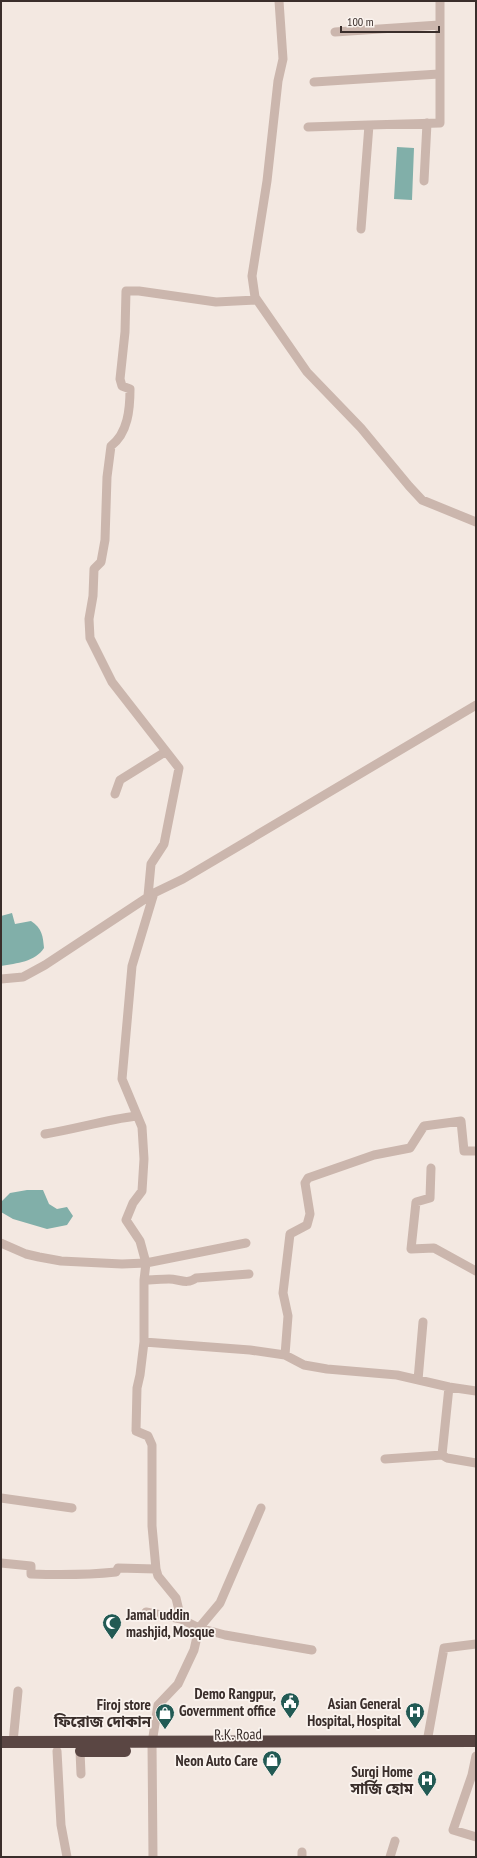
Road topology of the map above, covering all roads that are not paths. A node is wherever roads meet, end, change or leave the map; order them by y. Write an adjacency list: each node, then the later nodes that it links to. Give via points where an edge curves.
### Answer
1 (279, 1): 12 (street, via 283,59 252,276)
2 (440, 1): 3 (street)
3 (440, 25): 4 (street); 5 (street)
4 (335, 32)
5 (439, 74): 6 (street); 7 (street, via 440,123)
6 (314, 82)
7 (427, 124): 8 (street); 10 (street)
8 (369, 125): 9 (street); 11 (street)
9 (308, 127)
10 (424, 181)
11 (361, 228)
12 (256, 300): 13 (street, via 307,372 361,428 422,500); 15 (street, via 216,302 126,291 120,379 122,386 130,389 130,404 125,427 119,440 112,446 107,477 105,540 101,562 94,568 89,619 90,638 112,682)
13 (476, 522)
14 (476, 705): 17 (street, via 183,879)
15 (165, 752): 16 (street, via 120,780); 17 (street, via 179,768 164,844 151,864)
16 (115, 794)
17 (151, 894): 18 (street, via 45,965 23,977); 19 (street, via 132,966 122,1079)
18 (1, 979)
19 (136, 1116): 20 (street, via 110,1119); 25 (street, via 142,1127 142,1191 133,1203 126,1220 140,1242)
20 (45, 1134)
21 (476, 1151): 31 (street, via 464,1151 461,1121 424,1126 410,1148 374,1155 308,1178 305,1182 310,1214 307,1225 290,1234 286,1259 283,1293 288,1316)
22 (431, 1168): 26 (street, via 430,1198 416,1202 411,1249 434,1248)
23 (1, 1243): 25 (street, via 26,1254 61,1260)
24 (246, 1243): 25 (street)
25 (146, 1263): 28 (street)
26 (476, 1271)
27 (249, 1274): 28 (street, via 184,1281)
28 (144, 1280): 30 (street)
29 (423, 1322): 32 (street)
30 (144, 1342): 31 (street); 42 (street, via 136,1388 136,1432 148,1436 152,1445 152,1526)
31 (285, 1355): 32 (street, via 304,1365 348,1372 396,1375)
32 (418, 1380): 33 (street)
33 (449, 1387): 34 (street); 35 (street)
34 (476, 1391)
35 (442, 1455): 36 (street); 37 (street)
36 (385, 1459)
37 (476, 1463)
38 (1, 1498): 39 (street)
39 (72, 1508)
40 (261, 1508): 45 (street, via 220,1603)
41 (1, 1563): 42 (street, via 31,1566 31,1574 84,1575 116,1572 118,1568)
42 (156, 1569): 44 (street, via 158,1576 176,1598)
43 (146, 1612): 44 (street)
44 (181, 1619): 45 (street)
45 (199, 1628): 47 (street, via 225,1636); 52 (street, via 194,1650 178,1684 158,1705)
46 (476, 1644): 51 (street, via 444,1648)
47 (312, 1650)
48 (18, 1691): 50 (street)
49 (476, 1741): 51 (highway, R.K. Road)
50 (7, 1742): 52 (highway, R.K. Road)
51 (427, 1742): 52 (highway, R.K. Road)
52 (152, 1747): 53 (highway, R.K. Road); 56 (highway, R.K. Road); 62 (street)
53 (476, 1749)
54 (1, 1750): 55 (highway, R.K. Road)
55 (57, 1751): 56 (highway, R.K. Road); 61 (street, via 61,1824)
56 (80, 1751): 58 (street)
57 (476, 1756): 59 (street, via 453,1830)
58 (81, 1774)
59 (476, 1837)
60 (396, 1841): 63 (street)
61 (67, 1857)
62 (153, 1857)
63 (390, 1857)

